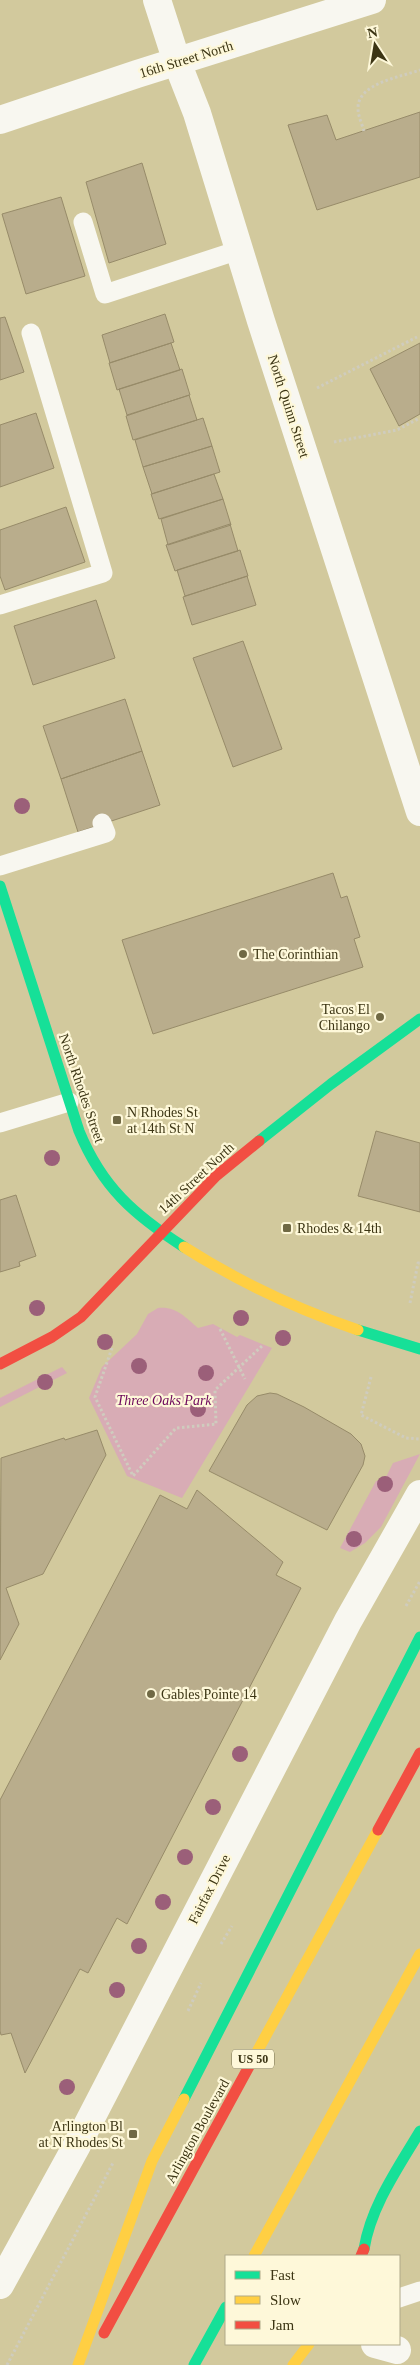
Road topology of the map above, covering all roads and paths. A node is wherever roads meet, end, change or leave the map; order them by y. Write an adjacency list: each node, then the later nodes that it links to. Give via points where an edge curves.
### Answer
1 (157, 0): 4 (street, North Quinn Street)
2 (372, 0): 3 (street, 16th Street North)
3 (325, 7): 4 (street, 16th Street North)
4 (177, 62): 6 (street, 16th Street North); 9 (street, North Quinn Street, via 197,113)
5 (420, 70): 7 (path, via 365,91 358,109)
6 (0, 120)
7 (364, 131)
8 (83, 222): 9 (lane, via 105,294)
9 (238, 250): 12 (street, North Quinn Street)
10 (31, 333): 15 (lane, via 103,573)
11 (417, 336): 12 (path)
12 (288, 404): 16 (street, North Quinn Street)
13 (420, 418): 14 (path, via 397,430)
14 (333, 442)
15 (0, 605)
16 (420, 812)
17 (102, 823): 18 (lane, via 106,833)
18 (0, 866)
19 (0, 886): 21 (main road, North Rhodes Street)
20 (420, 1019): 23 (main road, 14th Street North, via 247,1150)
21 (69, 1102): 22 (lane); 23 (main road, North Rhodes Street, via 84,1144 107,1183)
22 (0, 1123)
23 (161, 1231): 29 (main road, North Rhodes Street, via 256,1288 325,1318); 30 (main road, 14th Street North, via 81,1317 52,1337)
24 (420, 1264): 25 (path)
25 (410, 1304)
26 (220, 1329): 31 (path)
27 (262, 1346): 31 (path)
28 (112, 1348): 31 (path, via 95,1397 133,1476 176,1428 216,1424 214,1390)
29 (420, 1349)
30 (0, 1364)
31 (240, 1368): 33 (path)
32 (371, 1377): 34 (path, via 361,1415 406,1438)
33 (245, 1379)
34 (420, 1439)
35 (420, 1494): 42 (street, Fairfax Drive, via 364,1589 76,2147)
36 (420, 1637): 47 (main road, via 152,2161)
37 (420, 1753): 48 (main road, Arlington Boulevard / US 50)
38 (420, 1954): 41 (main road)
39 (420, 2131): 40 (main road, via 372,2218 364,2240)
40 (364, 2254)
41 (255, 2255)
42 (1, 2276)
43 (420, 2291): 44 (lane)
44 (400, 2298)
45 (225, 2309): 49 (main road)
46 (308, 2345): 50 (main road)
47 (78, 2365)
48 (86, 2365)
49 (194, 2365)
50 (293, 2365)

